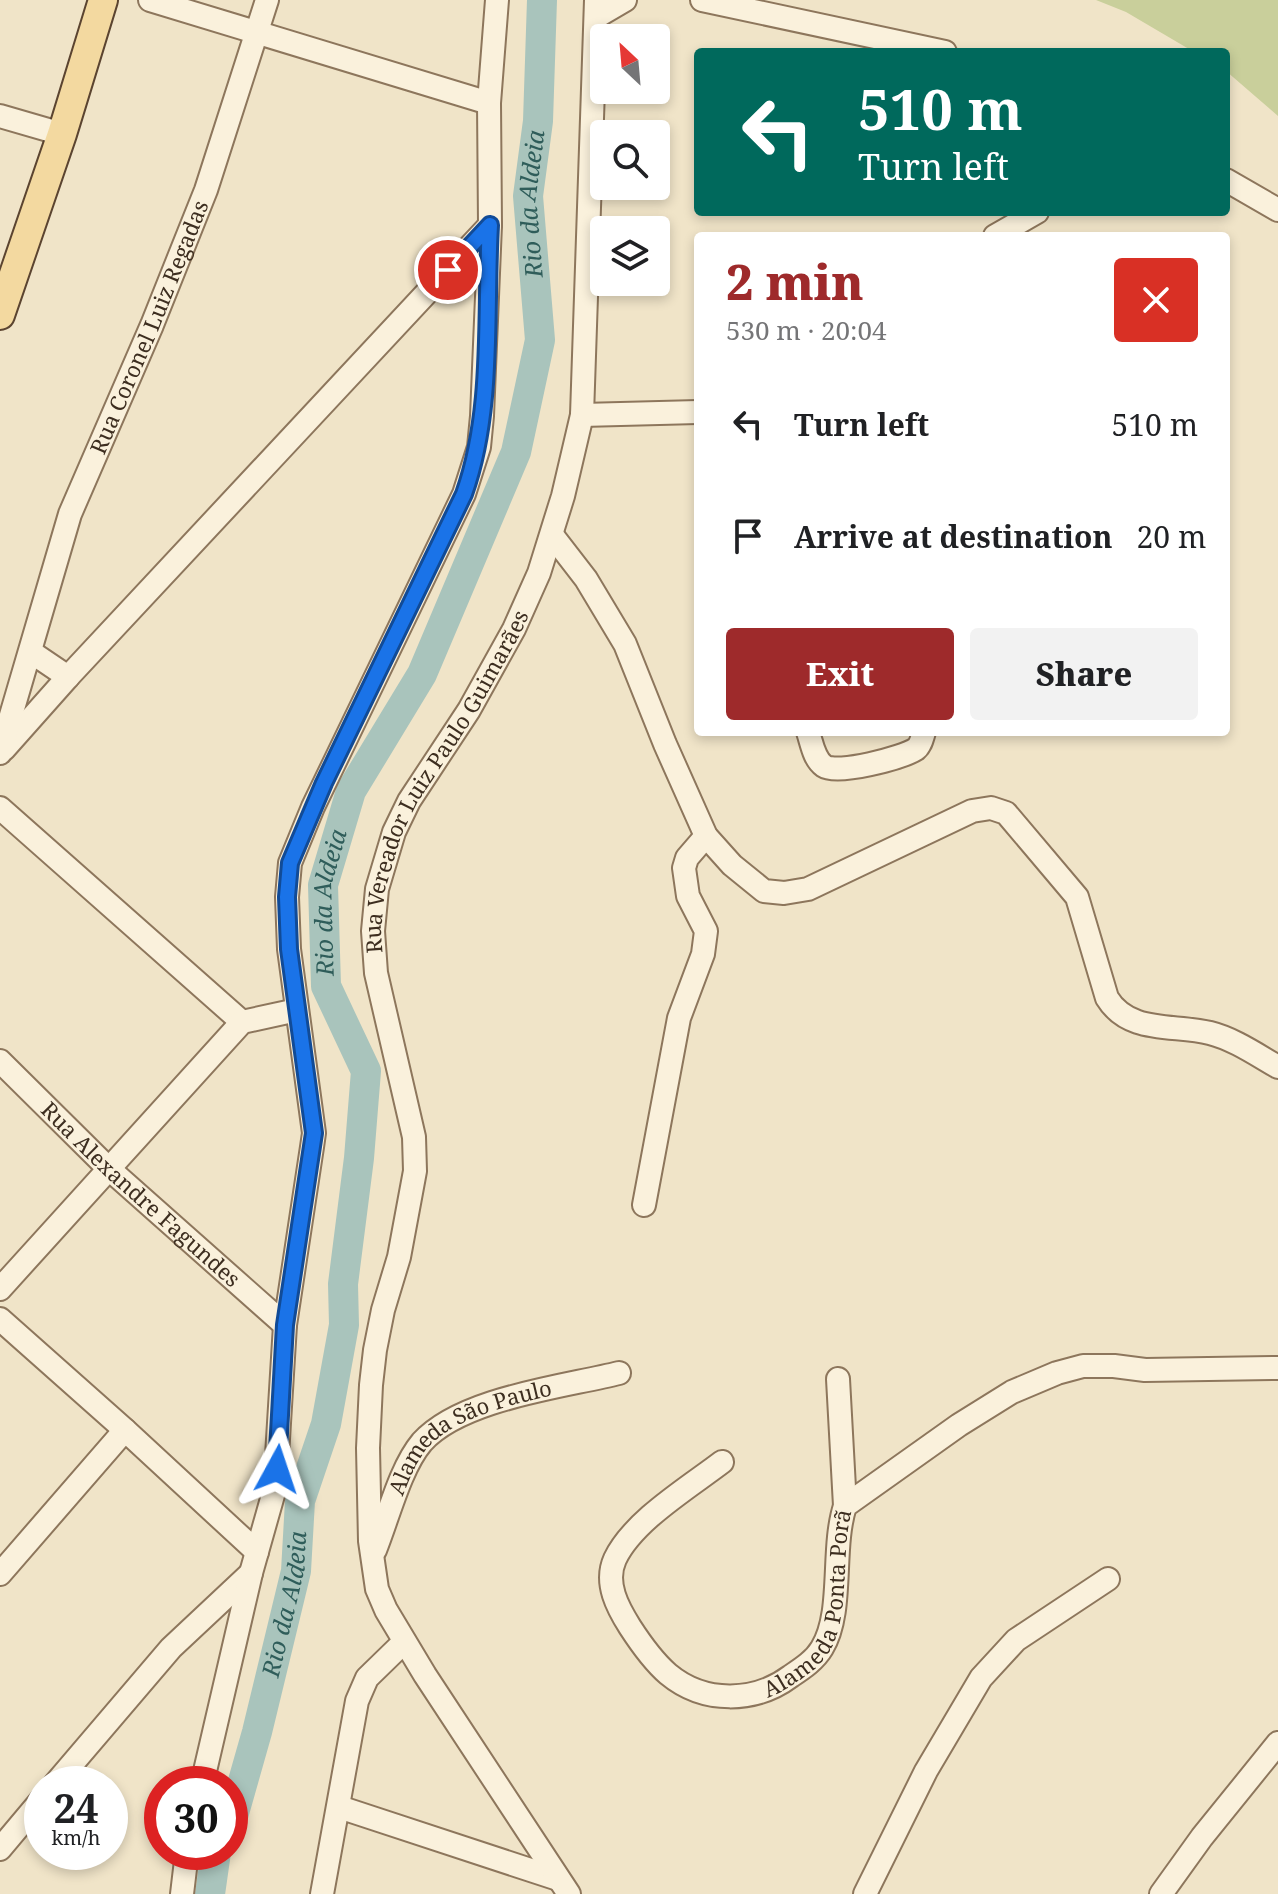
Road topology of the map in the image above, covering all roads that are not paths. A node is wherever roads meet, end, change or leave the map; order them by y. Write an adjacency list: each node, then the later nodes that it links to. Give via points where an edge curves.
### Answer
1 (103, 0): 12 (main road)
2 (150, 0): 8 (street)
3 (267, 0): 8 (street, Rua Coronel Luiz Regadas)
4 (497, 0): 10 (street)
5 (625, 0): 7 (street)
6 (702, 0): 9 (street)
7 (596, 9): 20 (street, Rua Vereador Luiz Paulo Guimarães)
8 (257, 32): 10 (street); 22 (street, Rua Coronel Luiz Regadas, via 206,190 70,514)
9 (926, 48)
10 (489, 103): 16 (street)
11 (0, 116): 12 (street)
12 (62, 134): 18 (main road)
13 (1230, 182): 14 (street)
14 (1278, 210)
15 (1030, 216): 17 (street)
16 (490, 225): 23 (street, Rua Coronel Luiz Regadas); 29 (street, via 476,459 290,863 288,921)
17 (1002, 232)
18 (1, 307)
19 (694, 412): 20 (street)
20 (582, 415): 21 (street, Rua Vereador Luiz Paulo Guimarães)
21 (552, 535): 28 (street, via 625,644); 44 (street, Rua Vereador Luiz Paulo Guimarães, via 514,629 409,801 377,889 376,973 414,1137 415,1171 372,1373)
22 (31, 652): 23 (street); 26 (street, Rua Coronel Luiz Regadas)
23 (68, 677): 26 (street, Rua Coronel Luiz Regadas)
24 (809, 736): 25 (street, via 821,764 842,770 916,749)
25 (923, 736)
26 (0, 753)
27 (0, 808): 30 (street)
28 (706, 836): 32 (street, via 764,891 784,893 808,889 972,811 991,808 1006,813 1077,897 1115,1013 1131,1022 1211,1033); 34 (street, via 684,868 688,896 706,931 703,954 679,1018)
29 (297, 1010): 30 (street); 37 (street, via 314,1133)
30 (242, 1022): 33 (street)
31 (0, 1061): 33 (street, Rua Alexandre Fagundes)
32 (1278, 1067)
33 (108, 1168): 35 (street); 37 (street, Rua Alexandre Fagundes)
34 (644, 1205)
35 (0, 1289)
36 (0, 1319): 41 (street)
37 (285, 1325): 45 (street, via 275,1488)
38 (1278, 1368): 43 (street, Alameda Ponta Porã, via 1083,1366 1057,1373 1012,1392 959,1425)
39 (619, 1373): 44 (street, Alameda São Paulo, via 484,1406 445,1424 423,1441 410,1461)
40 (838, 1379): 43 (street)
41 (125, 1430): 45 (street); 46 (street)
42 (722, 1462): 43 (street, Alameda Ponta Porã, via 629,1539 614,1561 612,1576 619,1610 652,1658 682,1684 706,1694 728,1697 769,1690 822,1649 833,1623 836,1551)
43 (845, 1506)
44 (372, 1558): 48 (street, Rua Vereador Luiz Paulo Guimarães, via 377,1589)
45 (254, 1562): 50 (street, via 171,1648); 51 (street)
46 (0, 1574)
47 (1108, 1579): 59 (street, via 1016,1640 981,1678 926,1771)
48 (404, 1642): 52 (street, via 367,1678 357,1701); 56 (street, Rua Vereador Luiz Paulo Guimarães)
49 (1278, 1743): 60 (street)
50 (70, 1766)
51 (206, 1766)
52 (339, 1807): 56 (street); 58 (street)
53 (24, 1820): 54 (street)
54 (0, 1849)
55 (185, 1870): 57 (street)
56 (563, 1887)
57 (182, 1894)
58 (322, 1894)
59 (865, 1894)
60 (1161, 1894)

